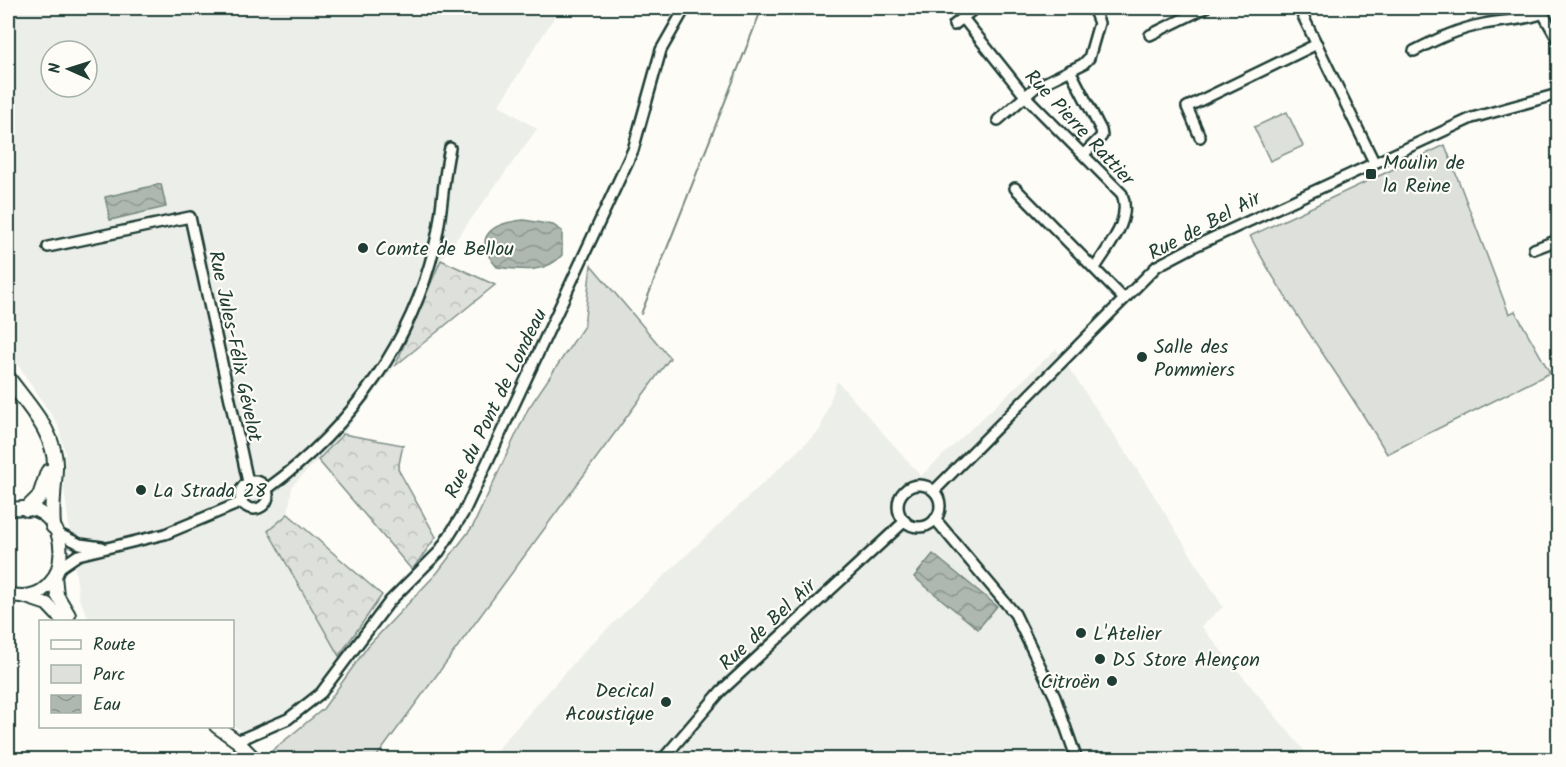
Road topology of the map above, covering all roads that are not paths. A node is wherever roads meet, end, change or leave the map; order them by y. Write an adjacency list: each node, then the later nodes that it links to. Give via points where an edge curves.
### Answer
1 (685, 8): 45 (street, Rue du Pont de Londeau, via 661,50 633,150 464,512 439,552 390,601 321,693 288,719)
2 (975, 8): 7 (street)
3 (1093, 8): 13 (street, via 1099,23 1089,58)
4 (1205, 8): 9 (street)
5 (1299, 8): 11 (street)
6 (1542, 10): 10 (street); 12 (street, via 1527,20 1486,23 1455,31)
7 (963, 18): 8 (street); 15 (street, Rue Pierre Rattier)
8 (954, 25)
9 (1150, 35)
10 (1558, 40)
11 (1317, 44): 17 (street, via 1187,107); 20 (street)
12 (1414, 51)
13 (1070, 70): 15 (street); 19 (street, via 1102,136)
14 (1558, 94): 20 (street, Rue de Bel Air, via 1472,118)
15 (1025, 96): 16 (street); 19 (street, Rue Pierre Rattier)
16 (998, 120)
17 (1200, 136)
18 (450, 148): 30 (street, via 437,235 404,332 339,428 309,458)
19 (1084, 154): 25 (street, Rue Pierre Rattier, via 1116,185 1125,202 1122,224)
20 (1374, 162): 26 (street, Rue de Bel Air, via 1157,266)
21 (1015, 188): 25 (street)
22 (1558, 240): 24 (street)
23 (48, 247): 29 (street, Rue Jules-Félix Gévelot, via 190,217)
24 (1534, 249)
25 (1095, 268): 26 (street)
26 (1124, 299): 31 (street, Rue de Bel Air)
27 (8, 378): 28 (highway, via 40,421)
28 (53, 449): 33 (highway, via 40,496); 37 (highway)
29 (248, 482): 30 (street, via 257,481); 32 (street, via 241,492)
30 (267, 489): 32 (street, via 268,497 261,507 252,508)
31 (934, 491): 35 (street, via 940,502); 36 (street, via 915,485 903,492 899,510)
32 (242, 502): 38 (street, via 165,534)
33 (27, 509): 34 (main road); 37 (main road)
34 (8, 510)
35 (935, 519): 36 (street, via 918,527); 48 (street, via 1015,614 1055,697)
36 (905, 521): 47 (street, Rue de Bel Air, via 721,691)
37 (55, 529): 38 (street, via 80,544); 39 (main road, via 62,549)
38 (111, 548): 39 (street, via 71,558)
39 (57, 572): 41 (main road, via 41,590); 43 (main road, via 57,595)
40 (8, 594): 41 (main road)
41 (22, 596): 42 (main road, via 47,604)
42 (63, 620)
43 (72, 620)
44 (219, 728): 45 (main road)
45 (237, 741): 46 (main road)
46 (256, 759)
47 (662, 759)
48 (1077, 759)

